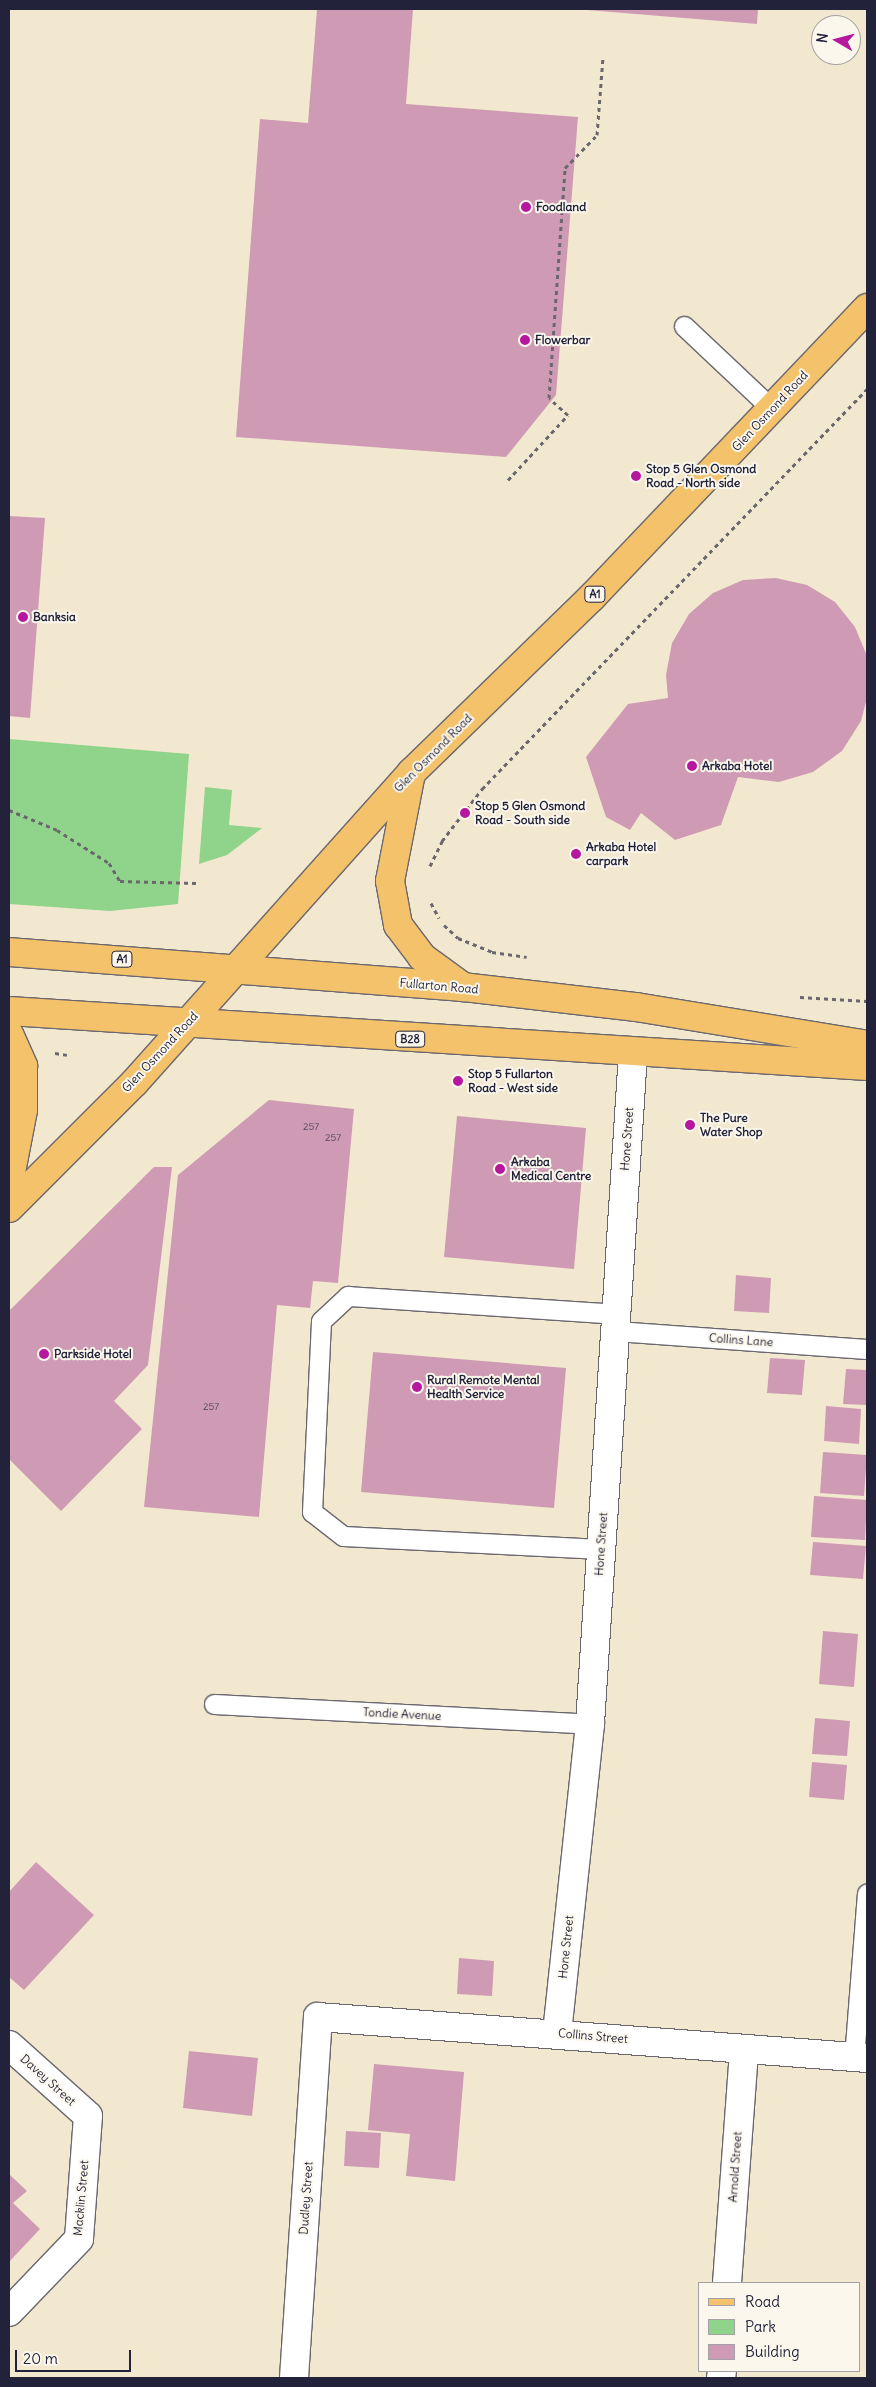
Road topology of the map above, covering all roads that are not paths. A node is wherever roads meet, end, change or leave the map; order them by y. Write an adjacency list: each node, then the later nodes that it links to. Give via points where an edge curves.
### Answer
1 (867, 308): 3 (main road, Glen Osmond Road / A1)
2 (684, 326): 3 (lane)
3 (772, 409): 4 (main road, Glen Osmond Road / A1, via 592,597)
4 (412, 772): 6 (main road, Glen Osmond Road / A1); 7 (main road, via 390,881 398,925 422,957)
5 (9, 952): 6 (main road, Fullarton Road / A1)
6 (236, 970): 7 (main road, Fullarton Road); 9 (main road, Glen Osmond Road / A1)
7 (463, 987): 11 (main road, Fullarton Road, via 636,1007)
8 (9, 1011): 9 (main road)
9 (187, 1024): 12 (main road, B28); 15 (main road, Glen Osmond Road)
10 (9, 1034): 14 (main road, via 23,1066 23,1110)
11 (867, 1044)
12 (633, 1054): 13 (main road, B28); 16 (street, Hone Street)
13 (867, 1066)
14 (9, 1183)
15 (9, 1208)
16 (616, 1323): 17 (lane, Collins Lane); 18 (street, Hone Street); 18 (lane, Collins Lane, via 348,1296 321,1321 312,1512 343,1536)
17 (867, 1349)
18 (601, 1548): 20 (street, Hone Street)
19 (214, 1704): 20 (lane, Tondie Avenue)
20 (590, 1724): 23 (street, Hone Street)
21 (867, 1894): 26 (lane)
22 (318, 2017): 23 (street, Collins Street); 30 (street, Dudley Street)
23 (557, 2032): 25 (street, Collins Street)
24 (9, 2045): 27 (street, Davey Street)
25 (744, 2050): 26 (street, Collins Street); 28 (street, Arnold Street)
26 (861, 2058)
27 (88, 2116): 29 (street, Macklin Street, via 79,2239)
28 (727, 2282)
29 (9, 2312)
30 (294, 2378)

